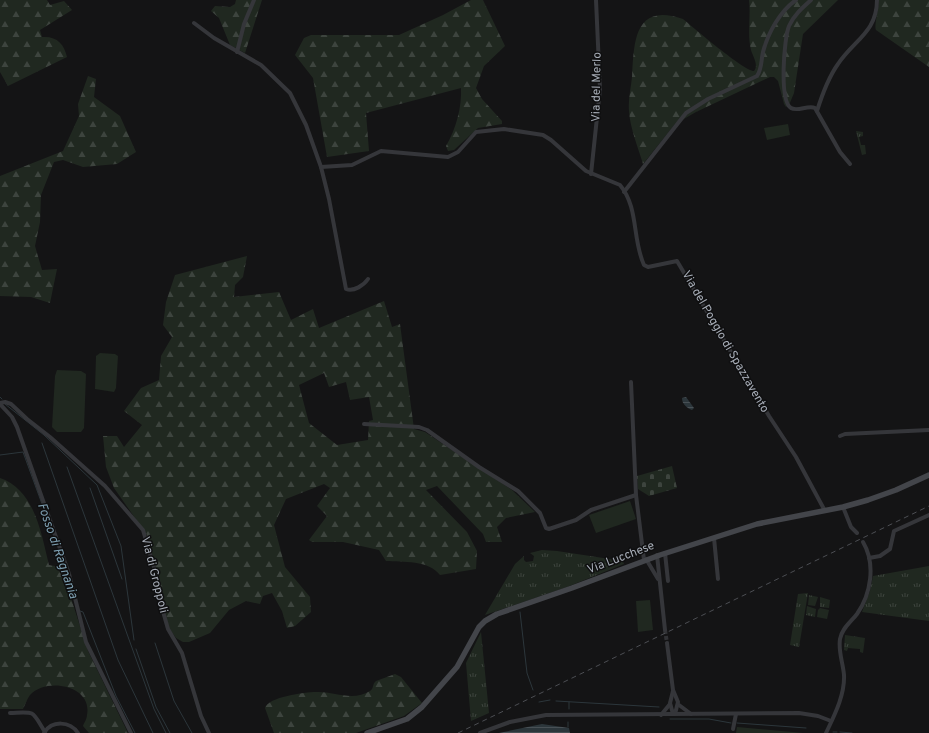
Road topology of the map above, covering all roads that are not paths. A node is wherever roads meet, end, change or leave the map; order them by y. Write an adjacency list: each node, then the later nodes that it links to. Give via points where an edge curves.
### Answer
1 (254, 0): 7 (street, via 244,24)
2 (596, 0): 11 (street, Via del Merlo, via 600,89)
3 (796, 0): 12 (street, via 778,19 764,51 757,76 708,99 686,113)
4 (811, 0): 8 (street, via 794,17 786,32 783,79 790,107 813,107)
5 (878, 0): 8 (street, via 877,14 871,26 831,74)
6 (194, 23): 7 (street)
7 (237, 52): 10 (street, via 261,66 290,93 306,125)
8 (817, 111): 9 (street, via 840,152)
9 (850, 164)
10 (321, 167): 11 (street, Via del Poggio di Spazzavento, via 352,165 381,151 448,156 458,152 476,132 504,129 543,135 580,168); 13 (street, via 346,289 355,289)
11 (591, 174): 12 (street, Via del Poggio di Spazzavento, via 618,184)
12 (624, 192): 22 (street, Via del Poggio di Spazzavento, via 632,209 640,256 644,265 648,267 677,261 768,416 796,457)
13 (368, 279)
14 (631, 382): 20 (street)
15 (0, 403): 48 (street, Via di Groppoli, via 17,427 69,574 86,642); 49 (street, Via di Groppoli, via 11,404 50,437 105,486 143,530 168,629 182,653 201,716)
16 (364, 424): 20 (street, via 418,427 427,430 479,468 518,491 540,513 546,528 549,529 576,520 591,510)
17 (929, 430): 18 (street, via 853,433)
18 (840, 436)
19 (929, 475): 21 (street, Via Lucchese, via 886,494)
20 (636, 496): 30 (street)
21 (843, 507): 22 (street, Via Lucchese); 24 (street, via 852,528)
22 (825, 511): 25 (street, Via Lucchese, via 769,521)
23 (929, 515): 29 (street, via 894,531 890,549 880,556)
24 (857, 533)
25 (714, 538): 27 (street, Via Lucchese); 31 (street)
26 (863, 542): 29 (street)
27 (665, 553): 28 (street, Via Lucchese); 33 (street)
28 (658, 555): 30 (street, Via Lucchese); 32 (street)
29 (869, 558): 44 (street, via 870,584 863,603 844,628 840,638 844,680)
30 (645, 560): 32 (street); 50 (street, Via Lucchese, via 487,619 475,632 457,667 426,704 407,719)
31 (718, 579)
32 (659, 581): 34 (street)
33 (668, 581)
34 (665, 630)
35 (667, 643): 36 (street)
36 (673, 690): 37 (street); 38 (street)
37 (670, 704): 40 (street); 43 (street)
38 (679, 706): 40 (street); 41 (street)
39 (10, 713): 46 (street, via 34,714)
40 (674, 714): 41 (street); 43 (street)
41 (693, 714): 42 (street)
42 (736, 714): 44 (street, via 805,713); 45 (street)
43 (661, 715): 51 (street, via 546,715 510,722)
44 (831, 721): 52 (street)
45 (733, 729)
46 (44, 732): 47 (street, via 52,726 64,724 71,726)
47 (78, 733)
48 (131, 733)
49 (209, 733)
50 (367, 733)
51 (480, 733)
52 (826, 733)

